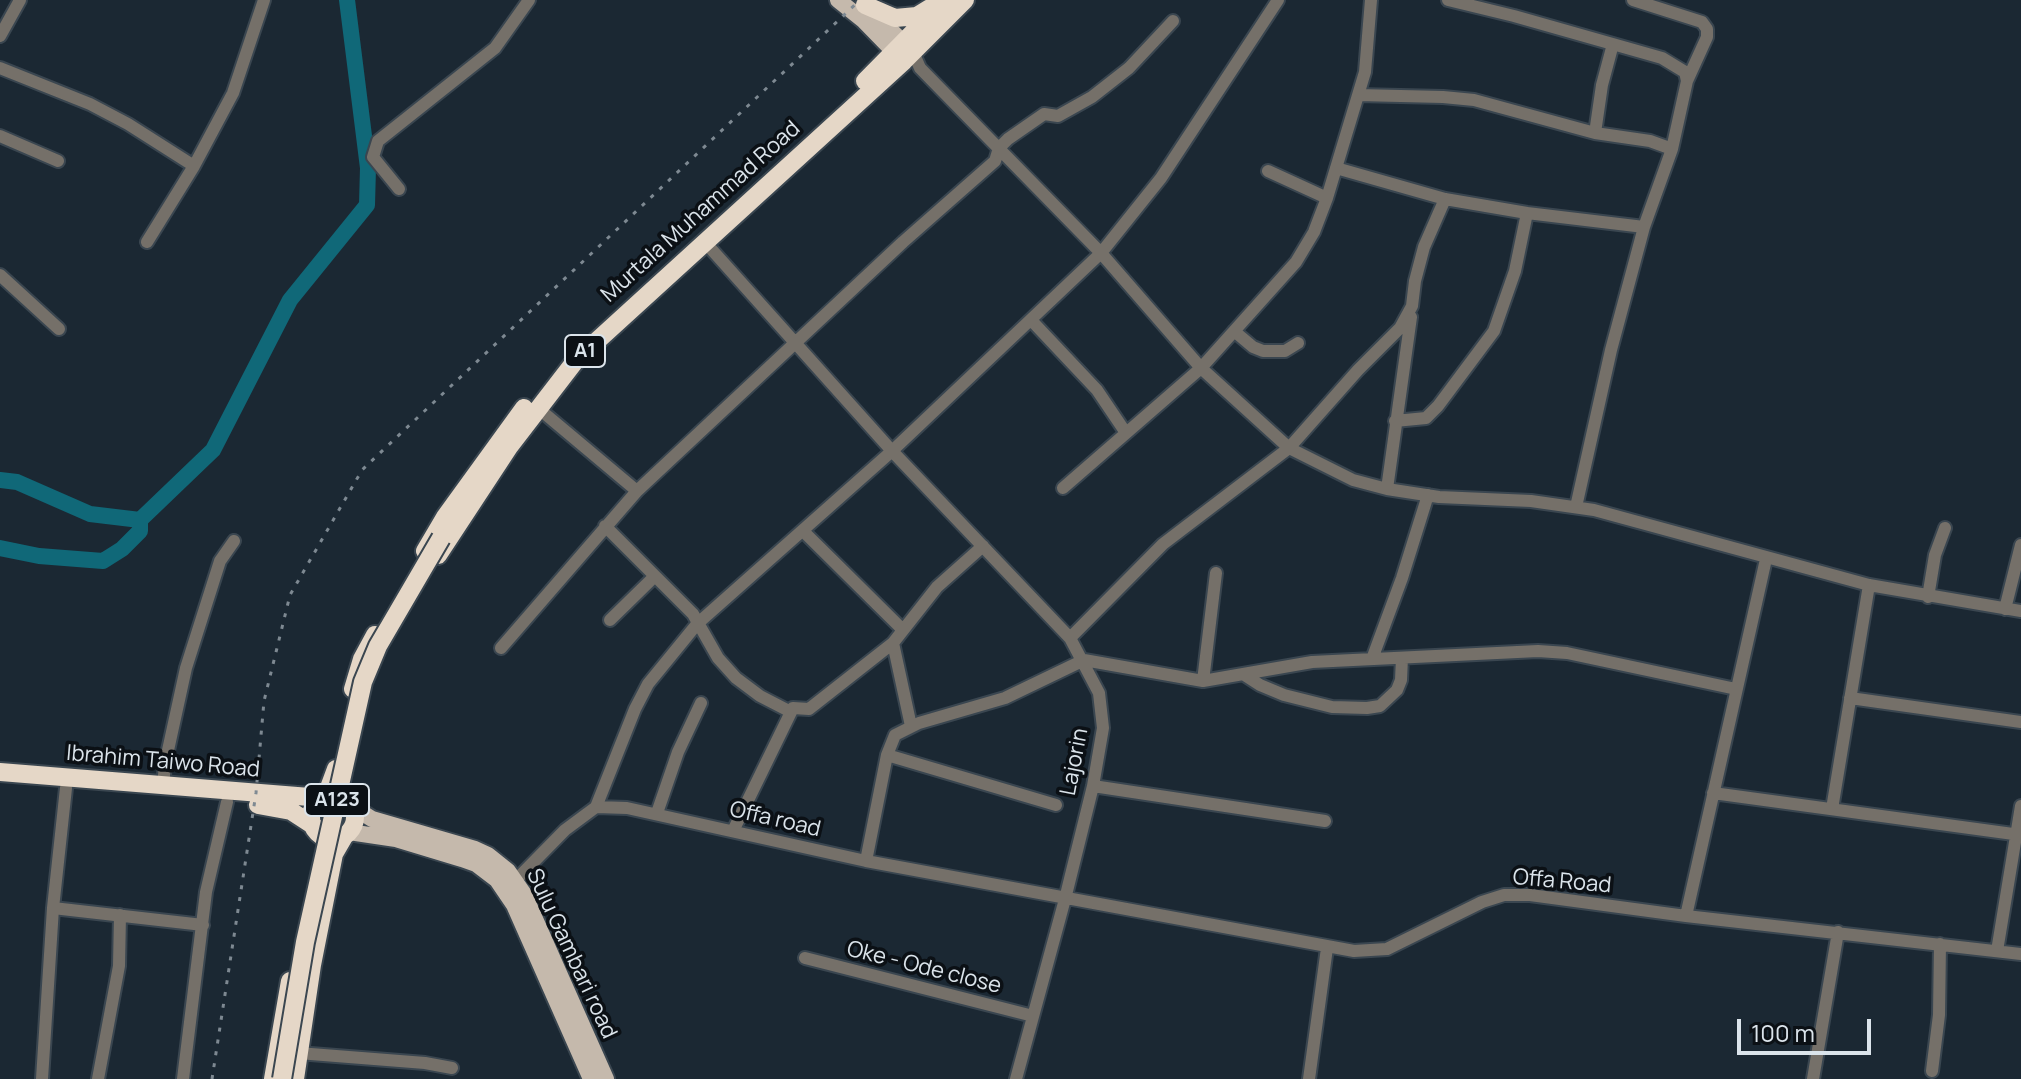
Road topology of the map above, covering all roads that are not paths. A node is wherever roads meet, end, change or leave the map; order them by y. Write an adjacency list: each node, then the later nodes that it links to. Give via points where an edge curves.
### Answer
1 (20, 0): 13 (street)
2 (264, 0): 24 (street, via 233,93)
3 (529, 0): 27 (street, via 495,48 378,141 373,157)
4 (838, 0): 15 (main road)
5 (943, 0): 11 (highway, via 904,18); 15 (highway, Murtala Muhammad Road / A1)
6 (965, 0): 15 (highway, Murtala Muhammad Road / A1)
7 (1278, 0): 34 (street, via 1161,178)
8 (1371, 0): 18 (street)
9 (1448, 0): 14 (street)
10 (1633, 0): 17 (street, via 1702,22 1707,29)
11 (863, 3): 15 (main road)
12 (1173, 21): 21 (street, via 1129,68 1092,97 1058,116 1044,114)
13 (0, 36)
14 (1613, 44): 17 (street, via 1662,58 1685,72); 19 (street)
15 (907, 55): 21 (street); 32 (highway, Murtala Muhammad Road / A1); 46 (highway, Murtala Muhammad Road / A1, via 586,333 547,377)
16 (0, 68): 24 (street, via 90,104)
17 (1687, 81): 22 (street)
18 (1358, 95): 19 (street, via 1474,100); 25 (street)
19 (1595, 133): 22 (street)
20 (0, 136): 23 (street)
21 (999, 148): 34 (street); 40 (street, via 995,161)
22 (1672, 149): 31 (street)
23 (58, 161)
24 (194, 166): 33 (street)
25 (1336, 168): 28 (street); 29 (street)
26 (1268, 171): 28 (street)
27 (399, 189)
28 (1327, 198): 39 (street, via 1296,262)
29 (1445, 199): 30 (street); 36 (street, via 1424,247)
30 (1527, 213): 31 (street); 44 (street, via 1515,271 1494,331 1426,418)
31 (1644, 227): 53 (street)
32 (704, 241): 40 (street, Lajorin); 43 (highway, Murtala Muhammad Road / A1, via 593,343)
33 (147, 242)
34 (1101, 253): 37 (street); 42 (street)
35 (0, 275): 38 (street)
36 (1412, 306): 44 (street); 47 (street, via 1400,328)
37 (1031, 320): 45 (street, via 1097,390); 48 (street)
38 (59, 329)
39 (1234, 331): 41 (street, via 1263,351 1285,351); 42 (street)
40 (796, 343): 48 (street, Lajorin); 51 (street)
41 (1298, 343)
42 (1201, 368): 45 (street); 47 (street)
43 (538, 408): 46 (highway, Murtala Muhammad Road / A1); 51 (street)
44 (1395, 421): 50 (street)
45 (1126, 433): 49 (street)
46 (504, 444): 91 (highway, Murtala Muhammad Road / A1, via 445,517 362,659 334,780); 93 (highway, Murtala Muhammad Road / A1, via 371,668 345,780); 126 (highway, A123, bridge, via 443,540 368,684)
47 (1289, 448): 50 (street, via 1353,480); 70 (street, via 1163,544)
48 (892, 451): 56 (street); 59 (street, Lajorin)
49 (1063, 488)
50 (1387, 489): 52 (street)
51 (637, 491): 54 (street)
52 (1428, 495): 53 (street); 74 (street)
53 (1576, 507): 60 (street)
54 (605, 526): 62 (street); 72 (street)
55 (1945, 528): 64 (street)
56 (803, 531): 68 (street); 69 (street)
57 (234, 541): 88 (street, via 220,561 186,668)
58 (2021, 545): 65 (street)
59 (983, 546): 69 (street, via 944,580); 70 (street, Lajorin)
60 (1766, 559): 63 (street); 78 (street)
61 (1216, 573): 77 (street)
62 (655, 576): 67 (street); 68 (street)
63 (1869, 585): 64 (street); 79 (street)
64 (1928, 597): 65 (street)
65 (2005, 609): 66 (street)
66 (2021, 611)
67 (610, 620)
68 (697, 624): 81 (street, via 736,678); 96 (street, via 648,684)
69 (902, 629): 71 (street)
70 (1070, 638): 75 (street, Lajorin)
71 (893, 643): 81 (street, via 809,709); 83 (street)
72 (501, 648)
73 (1402, 658): 74 (street); 76 (street, via 1401,680 1390,698 1380,706 1353,709 1284,695); 78 (street, via 1567,653)
74 (1372, 659): 76 (street)
75 (1084, 660): 77 (street); 83 (street, via 1005,698); 87 (street, Lajorin, via 1103,713)
76 (1243, 674): 77 (street)
77 (1203, 681)
78 (1736, 689): 90 (street)
79 (1850, 698): 82 (street); 97 (street)
80 (701, 703): 98 (street)
81 (791, 712): 101 (street)
82 (2021, 722)
83 (911, 726): 84 (street, via 895,735)
84 (887, 755): 94 (street); 104 (street)
85 (0, 772): 88 (highway, Ibrahim Taiwo Road)
86 (0, 782): 89 (highway, Ibrahim Taiwo Road)
87 (1093, 786): 99 (street); 106 (street, Lajorin)
88 (163, 787): 91 (highway, Ibrahim Taiwo Road)
89 (66, 788): 92 (highway, Ibrahim Taiwo Road); 107 (street)
90 (1713, 793): 97 (street); 109 (street)
91 (324, 797): 93 (highway, via 337,795); 100 (highway, A1, via 312,811)
92 (227, 802): 100 (highway, Ibrahim Taiwo Road, via 291,811); 110 (street)
93 (350, 803): 102 (highway, A1, via 355,818); 105 (main road, Sulu Gambari road, via 372,819 488,855 508,871)
94 (1056, 805)
95 (2021, 806): 103 (street)
96 (596, 807): 98 (street, Offa road); 105 (street)
97 (1832, 809): 103 (street)
98 (657, 813): 101 (street, Offa road)
99 (1325, 821)
100 (315, 828): 102 (highway, via 330,838); 125 (highway, A123, via 319,846)
101 (733, 831): 104 (street, Offa road)
102 (347, 833): 105 (main road, via 396,839 462,859); 118 (highway, A123, via 334,854)
103 (2019, 835): 114 (street)
104 (866, 861): 106 (street, Offa road)
105 (510, 885): 121 (main road, Sulu Gambari road)
106 (1065, 899): 113 (street, Offa Road); 117 (street, Lajorin)
107 (53, 908): 108 (street); 122 (street)
108 (120, 915): 110 (street); 123 (street, via 119,966)
109 (1686, 916): 111 (street, Offa Road); 113 (street, Offa Road, via 1504,895 1387,949)
110 (203, 925): 124 (street)
111 (1838, 932): 112 (street, Offa Road); 130 (street)
112 (1940, 944): 114 (street, Offa Road); 120 (street)
113 (1327, 948): 129 (street)
114 (1997, 951): 115 (street, Offa Road)
115 (2021, 954)
116 (805, 958): 117 (street, Oke - Ode close)
117 (1033, 1016): 128 (street, Lajorin)
118 (298, 1053): 119 (street); 127 (highway, A123)
119 (452, 1068)
120 (1932, 1071)
121 (593, 1076)
122 (42, 1079)
123 (98, 1079)
124 (183, 1079)
125 (273, 1079)
126 (285, 1079)
127 (295, 1079)
128 (1016, 1079)
129 (1309, 1079)
130 (1813, 1079)

